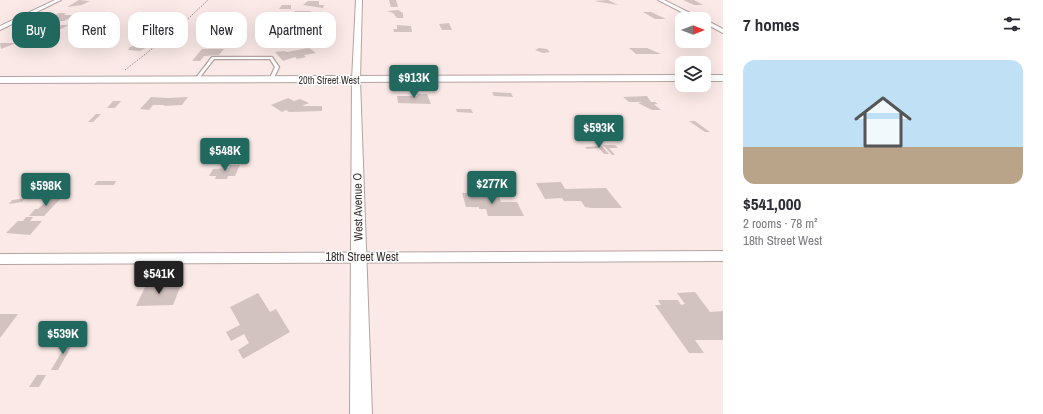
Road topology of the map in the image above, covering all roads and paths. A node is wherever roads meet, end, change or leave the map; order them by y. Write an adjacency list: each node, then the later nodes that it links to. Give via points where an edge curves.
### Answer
1 (59, 0): 7 (street)
2 (208, 0): 13 (path, via 176,30)
3 (359, 0): 16 (street, West Avenue O)
4 (660, 0): 5 (street)
5 (685, 12)
6 (711, 25): 8 (street)
7 (0, 28)
8 (723, 31)
9 (675, 78): 16 (main road, 20th Street West)
10 (711, 78): 11 (main road)
11 (723, 78)
12 (0, 80): 13 (main road, 20th Street West)
13 (114, 80): 14 (main road, 20th Street West)
14 (196, 80): 15 (main road, 20th Street West); 15 (lane, via 212,58 271,58 277,67)
15 (271, 80): 16 (main road, 20th Street West)
16 (356, 80): 18 (street, West Avenue O)
17 (723, 256): 18 (street, 18th Street West)
18 (359, 257): 19 (street, 18th Street West); 20 (street, West Avenue O)
19 (0, 258)
20 (361, 414)

